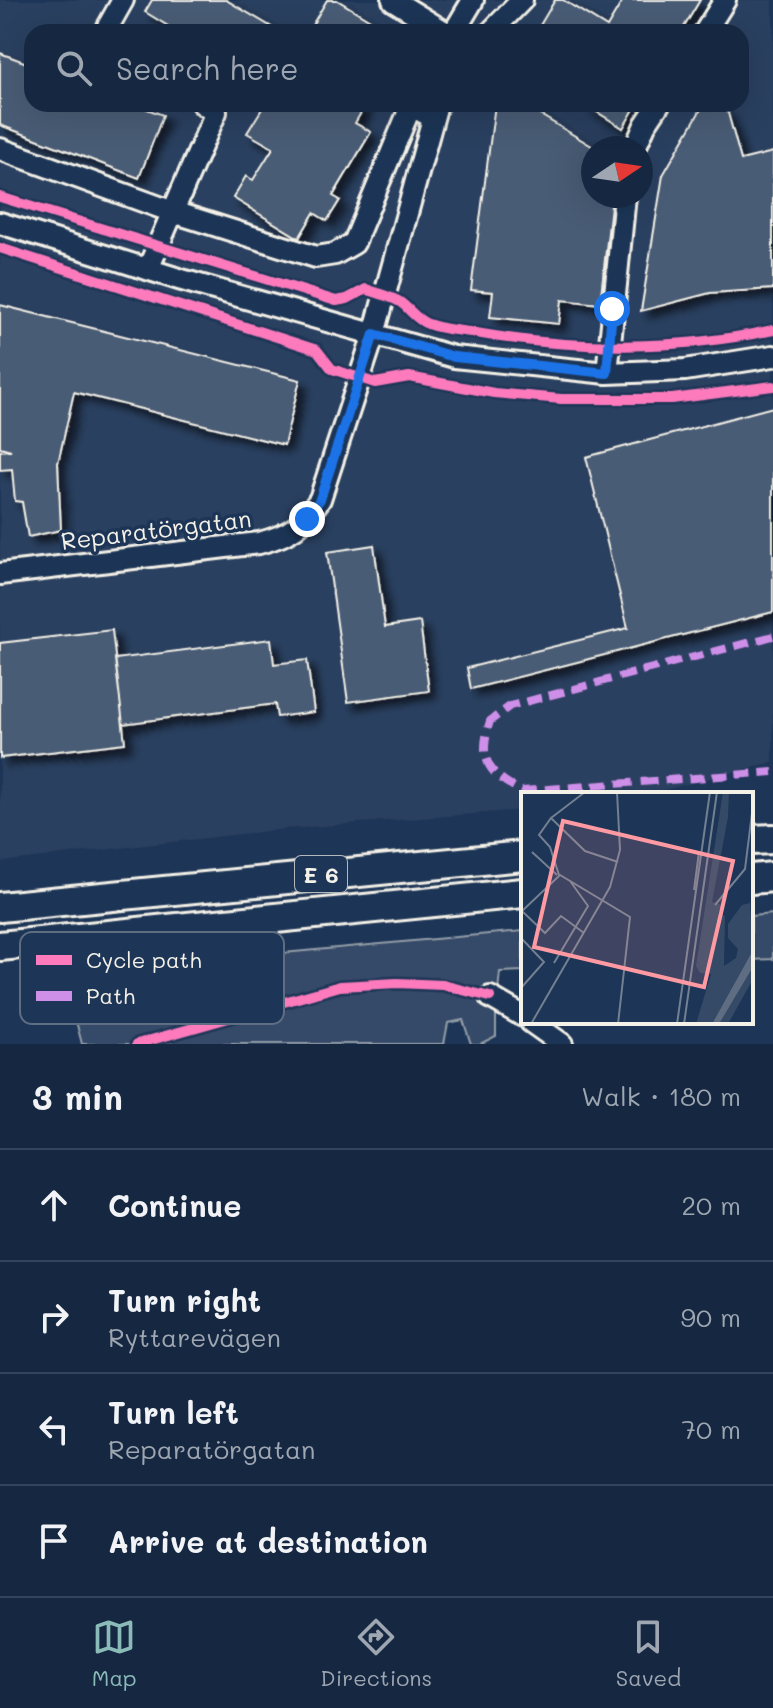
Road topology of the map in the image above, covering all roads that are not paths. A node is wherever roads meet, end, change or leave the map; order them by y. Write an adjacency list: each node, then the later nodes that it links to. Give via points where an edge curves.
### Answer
1 (123, 0): 6 (street)
2 (393, 0): 7 (street)
3 (473, 0): 8 (street)
4 (522, 0): 9 (street)
5 (725, 0): 10 (street)
6 (110, 24)
7 (432, 24)
8 (459, 24)
9 (499, 24)
10 (710, 24)
11 (216, 112): 18 (street)
12 (409, 112): 18 (street, via 354,243 335,254 316,257)
13 (434, 112): 21 (street, Reparatörgatan)
14 (655, 112): 15 (street)
15 (642, 136)
16 (0, 149): 18 (street)
17 (624, 208): 23 (street)
18 (173, 212): 20 (street)
19 (0, 223): 20 (street)
20 (148, 269): 21 (street)
21 (374, 334): 23 (street, via 454,357); 24 (street, Reparatörgatan, via 320,499 286,536)
22 (773, 356): 23 (street, via 685,370)
23 (607, 373)
24 (0, 574)
25 (753, 824): 26 (street)
26 (773, 832)
27 (773, 839): 28 (highway)
28 (753, 840)
29 (521, 856): 35 (highway, E 6)
30 (773, 877): 31 (highway)
31 (753, 879)
32 (773, 885): 34 (street)
33 (521, 893): 36 (highway, E 6)
34 (753, 895)
35 (0, 907)
36 (138, 932)
37 (20, 944): 38 (highway, E 6)
38 (0, 946)
39 (490, 997): 40 (street)
40 (521, 1015)
41 (534, 1024): 42 (street)
42 (562, 1044)

